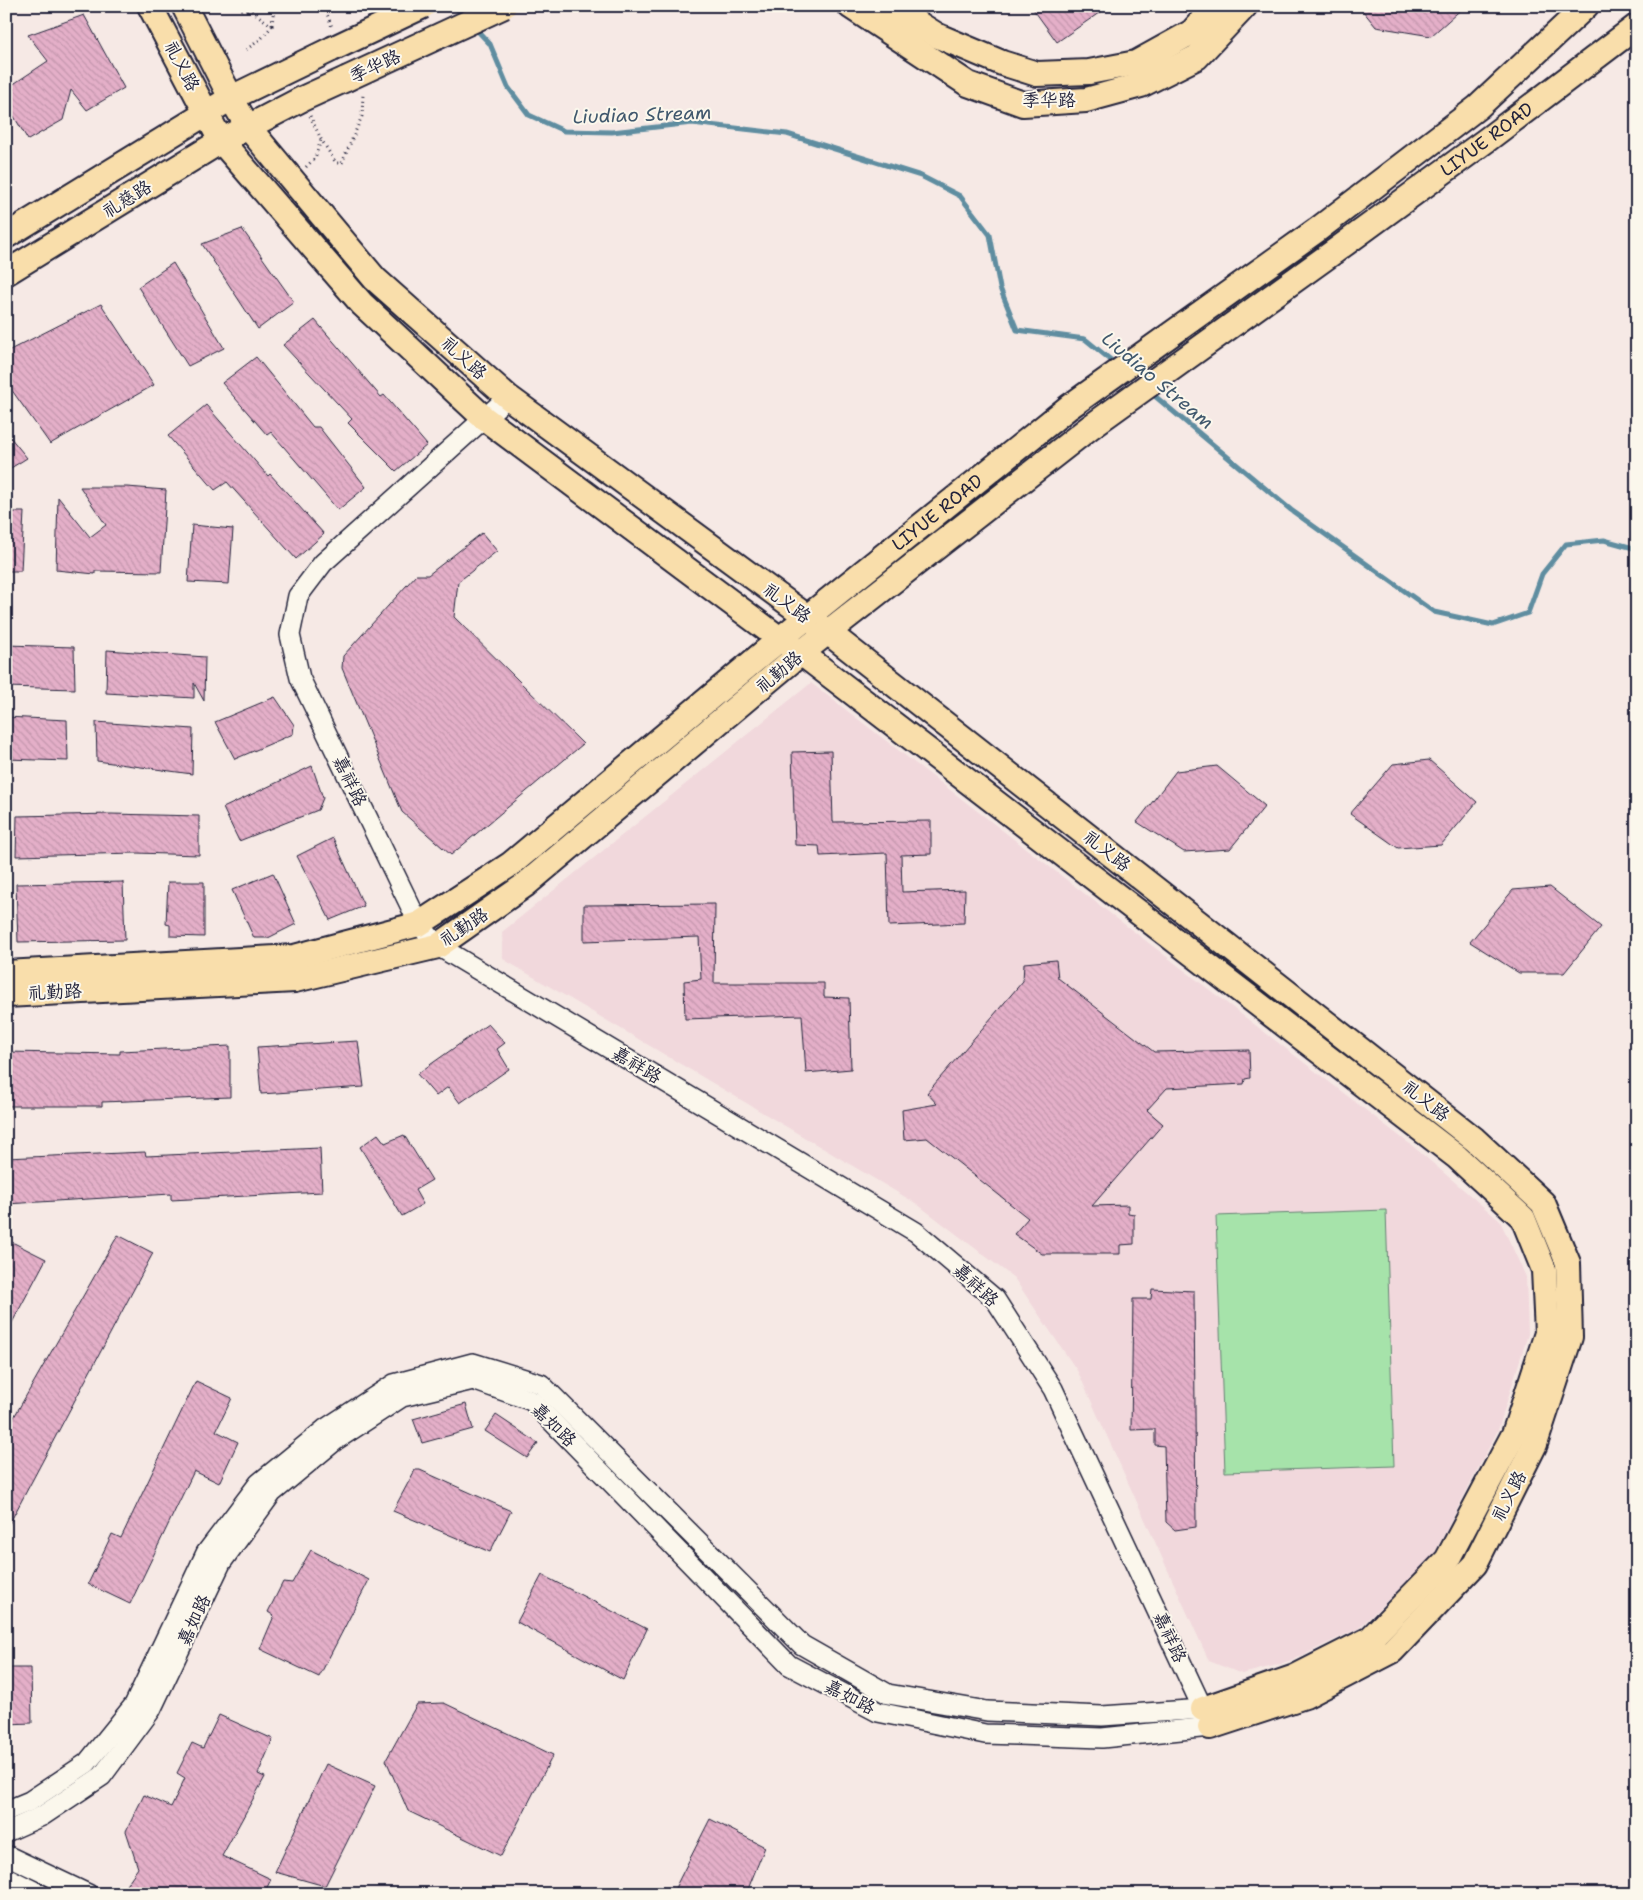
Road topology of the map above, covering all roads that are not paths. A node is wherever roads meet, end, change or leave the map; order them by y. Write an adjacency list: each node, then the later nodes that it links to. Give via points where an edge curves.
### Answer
1 (150, 6): 12 (main road, 礼义路)
2 (184, 6): 11 (main road, 礼义路)
3 (423, 6): 11 (main road, 季华路, bridge)
4 (504, 6): 13 (main road, 季华路, bridge)
5 (850, 6): 8 (main road, 季华路, via 968,84 1023,104 1086,100 1141,85 1197,57)
6 (890, 6): 7 (main road, 季华路, via 938,36 1037,74 1089,72 1136,63 1192,32)
7 (1215, 6)
8 (1245, 6)
9 (1586, 6): 19 (main road, LIYUE ROAD, via 1478,107 1317,230 1069,407)
10 (1637, 26): 20 (main road, LIYUE ROAD, via 1480,145 1088,428)
11 (231, 98): 12 (main road, 礼慈路); 13 (main road, 礼义路)
12 (206, 113): 14 (main road, 礼义路); 15 (main road, 礼慈路)
13 (248, 127): 14 (main road, 礼慈路); 17 (main road, 礼义路, via 375,279)
14 (221, 141): 16 (main road, 礼慈路); 18 (main road, 礼义路, via 362,304)
15 (6, 236)
16 (6, 273)
17 (508, 397): 18 (street, 嘉祥路); 19 (main road, 礼义路)
18 (484, 418): 21 (main road, 礼义路); 23 (street, 嘉祥路, via 322,563 298,596 290,635 300,678)
19 (807, 618): 20 (main road, 礼义路); 21 (main road, 礼勤路)
20 (829, 633): 22 (main road, 礼勤路); 27 (main road, 礼义路, via 1474,1139 1543,1203 1568,1263 1570,1337 1535,1444 1475,1564 1392,1651 1305,1696)
21 (780, 640): 22 (main road, 礼义路); 23 (main road, 礼勤路, via 511,864)
22 (801, 653): 24 (main road, 礼勤路, via 525,885); 27 (main road, 礼义路, via 1457,1157 1523,1218 1544,1270 1547,1333 1514,1434 1447,1560 1370,1639)
23 (419, 924): 24 (street, 嘉祥路); 25 (main road, 礼勤路, via 294,957)
24 (438, 946): 26 (main road, 礼勤路, via 295,980); 27 (street, 嘉祥路, via 916,1232 995,1299 1053,1389)
25 (6, 973)
26 (6, 994)
27 (1207, 1718): 28 (street, 嘉如路, via 987,1711 888,1694 802,1645 541,1384 473,1363 394,1384 325,1429 259,1483 206,1553 134,1705 87,1763 30,1801); 29 (street, 嘉如路, via 1102,1738 985,1734 878,1712 789,1664 532,1401 473,1380 402,1396 336,1440 272,1493 221,1563 151,1710 102,1776 42,1816)
28 (6, 1811)
29 (6, 1832)
30 (6, 1856): 33 (street)
31 (6, 1877): 32 (street)
32 (40, 1894)
33 (88, 1894)

